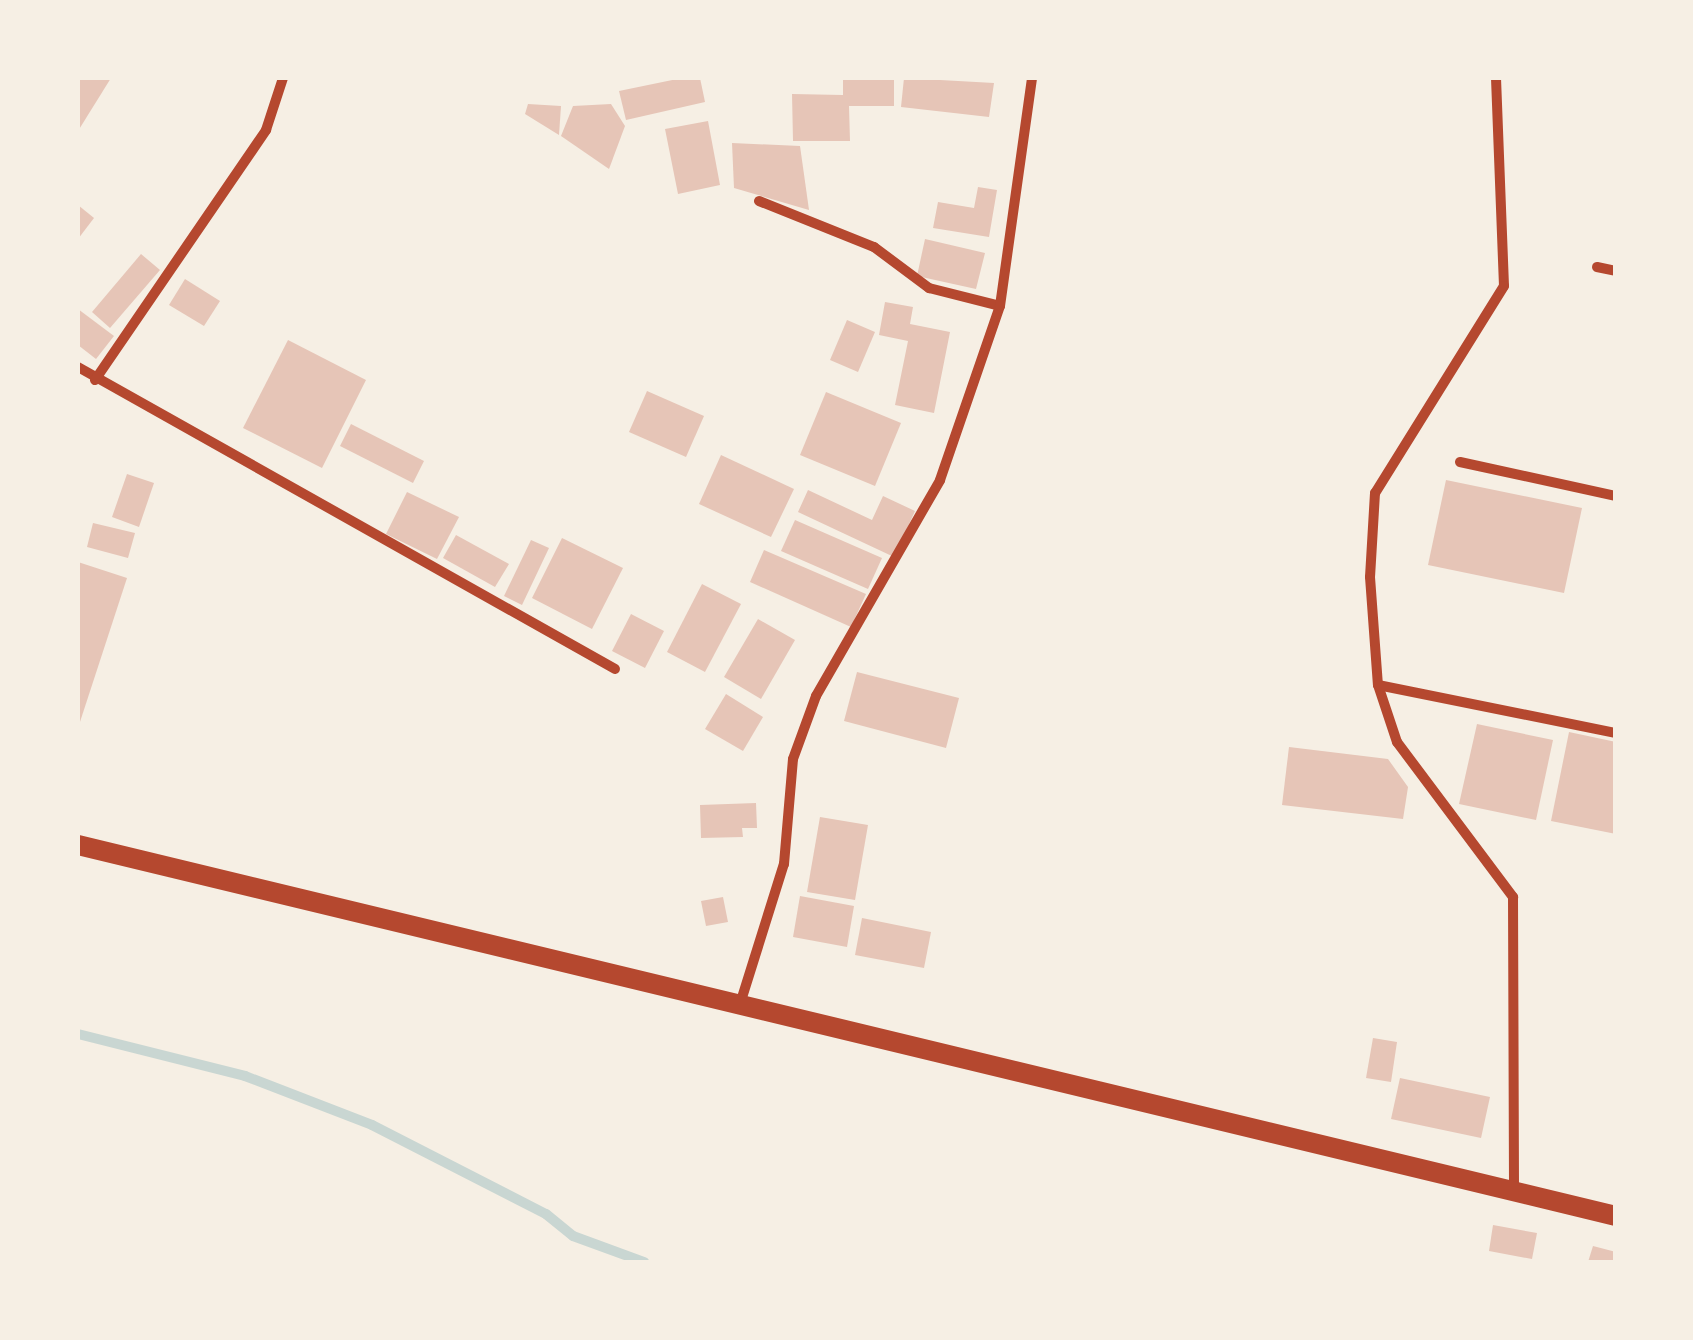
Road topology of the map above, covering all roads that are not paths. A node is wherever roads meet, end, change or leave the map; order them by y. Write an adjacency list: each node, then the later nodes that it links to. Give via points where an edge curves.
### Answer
1 (283, 78): 9 (street, via 266,130)
2 (1032, 78): 7 (street)
3 (1496, 78): 13 (street, via 1504,286 1376,493 1370,577)
4 (759, 202): 7 (street, via 874,247 929,288)
5 (1597, 267): 6 (street)
6 (1616, 271)
7 (1000, 306): 16 (street, via 940,480 816,696 794,759 784,864)
8 (78, 367): 9 (street)
9 (95, 380): 12 (street)
10 (1460, 462): 11 (street)
11 (1616, 496)
12 (616, 669)
13 (1378, 684): 14 (street); 17 (street, via 1397,742 1513,897)
14 (1616, 733)
15 (78, 844): 16 (main road)
16 (740, 1004): 17 (main road)
17 (1514, 1188): 18 (main road)
18 (1616, 1216)

